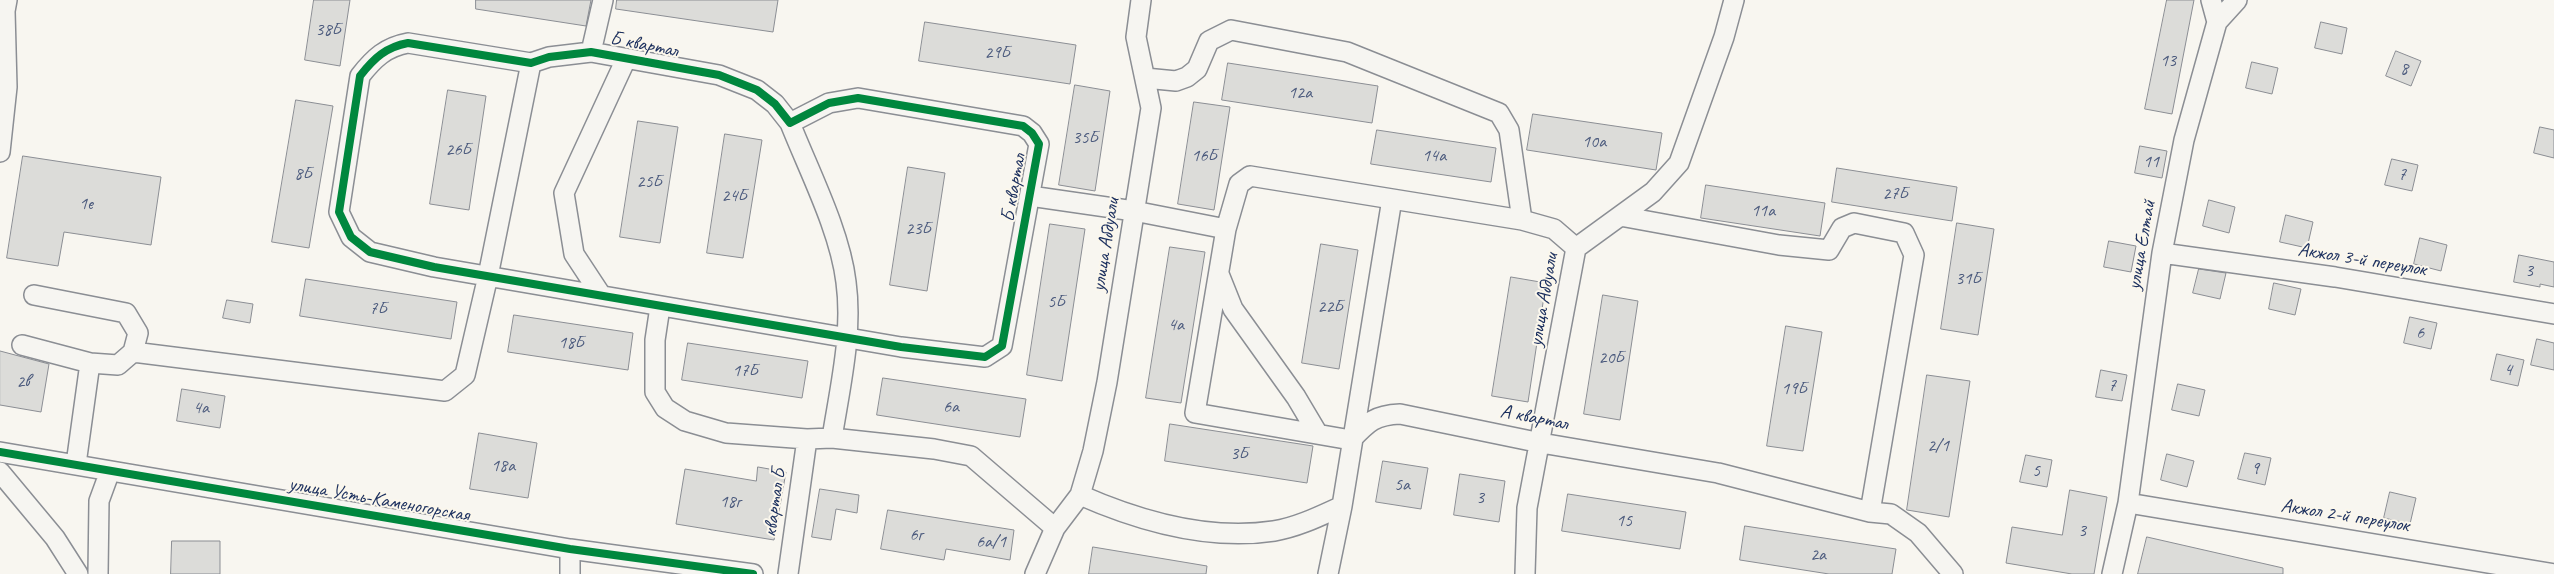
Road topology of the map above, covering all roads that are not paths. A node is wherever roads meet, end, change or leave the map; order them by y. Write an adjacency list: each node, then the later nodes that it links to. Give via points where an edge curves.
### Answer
1 (7, 0): 12 (street)
2 (603, 0): 8 (street, Б квартал)
3 (1141, 0): 11 (street, улица Абдуали, via 1136,37)
4 (1734, 0): 18 (street, улица Абдуали, via 1679,163 1653,192)
5 (2211, 0): 7 (street)
6 (2237, 0): 7 (street)
7 (2217, 22): 22 (street, улица Елтай, via 2184,140)
8 (592, 52): 9 (street, Б квартал); 10 (street, Б квартал, via 549,57)
9 (626, 59): 13 (street, Б квартал, via 740,81 763,95); 26 (street, via 564,193 574,254)
10 (531, 63): 24 (street); 24 (street, Б квартал, via 408,43 386,50 360,76 339,212 351,238 370,252)
11 (1145, 78): 17 (street, улица Абдуали, via 1151,108); 19 (street, via 1176,81 1187,77 1197,69 1209,41 1231,30 1347,52 1499,113 1509,130)
12 (4, 80): 14 (street)
13 (790, 123): 15 (street, Б квартал, via 829,103 858,98 1023,126 1038,144); 29 (street, Б квартал, via 832,227 846,281)
14 (0, 152)
15 (1030, 196): 17 (street); 29 (street, Б квартал, via 1002,346 985,357)
16 (1392, 199): 19 (street); 20 (street, via 1250,176 1239,184 1235,192); 36 (street)
17 (1134, 211): 20 (street); 42 (street, улица Абдуали, via 1107,382 1093,452)
18 (1620, 216): 21 (street, улица Абдуали); 45 (street, via 1780,245 1829,250 1842,228 1854,223 1904,233 1914,254)
19 (1522, 220): 21 (street, via 1554,229)
20 (1226, 229): 23 (street)
21 (1576, 248): 37 (street, улица Абдуали)
22 (2162, 253): 28 (street, Акжол 3-й переулок, via 2335,277); 43 (street, улица Елтай)
23 (1219, 273): 33 (street, via 1233,309 1296,397); 33 (street, via 1195,413)
24 (488, 276): 26 (street, Б квартал); 31 (street, via 465,375 444,391)
25 (34, 295): 31 (street, via 126,313 138,333)
26 (601, 295): 27 (street, Б квартал)
27 (660, 307): 29 (street, Б квартал); 35 (street, via 655,340 655,392 665,408 685,422 726,433)
28 (2554, 314)
29 (847, 336): 34 (street, Б квартал)
30 (22, 346): 32 (street)
31 (133, 352): 32 (street, via 118,365)
32 (90, 363): 39 (street)
33 (1318, 434): 36 (street)
34 (832, 438): 35 (street); 46 (street, via 971,456)
35 (807, 439): 52 (street, квартал Б)
36 (1352, 440): 37 (street, А квартал, via 1372,420 1400,414); 44 (street)
37 (1541, 443): 45 (street, А квартал, via 1718,474); 55 (street, улица Абдуали, via 1528,508)
38 (0, 452): 39 (street, улица Усть-Каменогорская)
39 (76, 464): 40 (street, улица Усть-Каменогорская)
40 (110, 471): 47 (street, улица Усть-Каменогорская); 49 (street, via 99,501)
41 (0, 472): 48 (street, via 55,538)
42 (1080, 496): 44 (street, via 1120,512 1162,523 1235,533 1274,530 1308,521); 46 (street)
43 (2128, 503): 57 (street, улица Елтай); 58 (street, Акжол 2-й переулок)
44 (1342, 506): 54 (street)
45 (1870, 512): 56 (street, А квартал, via 1890,514 1918,533)
46 (1055, 528): 53 (street)
47 (570, 549): 50 (street); 51 (street, улица Усть-Каменогорская)
48 (78, 574)
49 (98, 574)
50 (570, 574)
51 (753, 574)
52 (788, 574)
53 (1035, 574)
54 (1328, 574)
55 (1525, 574)
56 (1953, 574)
57 (2112, 574)
58 (2554, 574)

